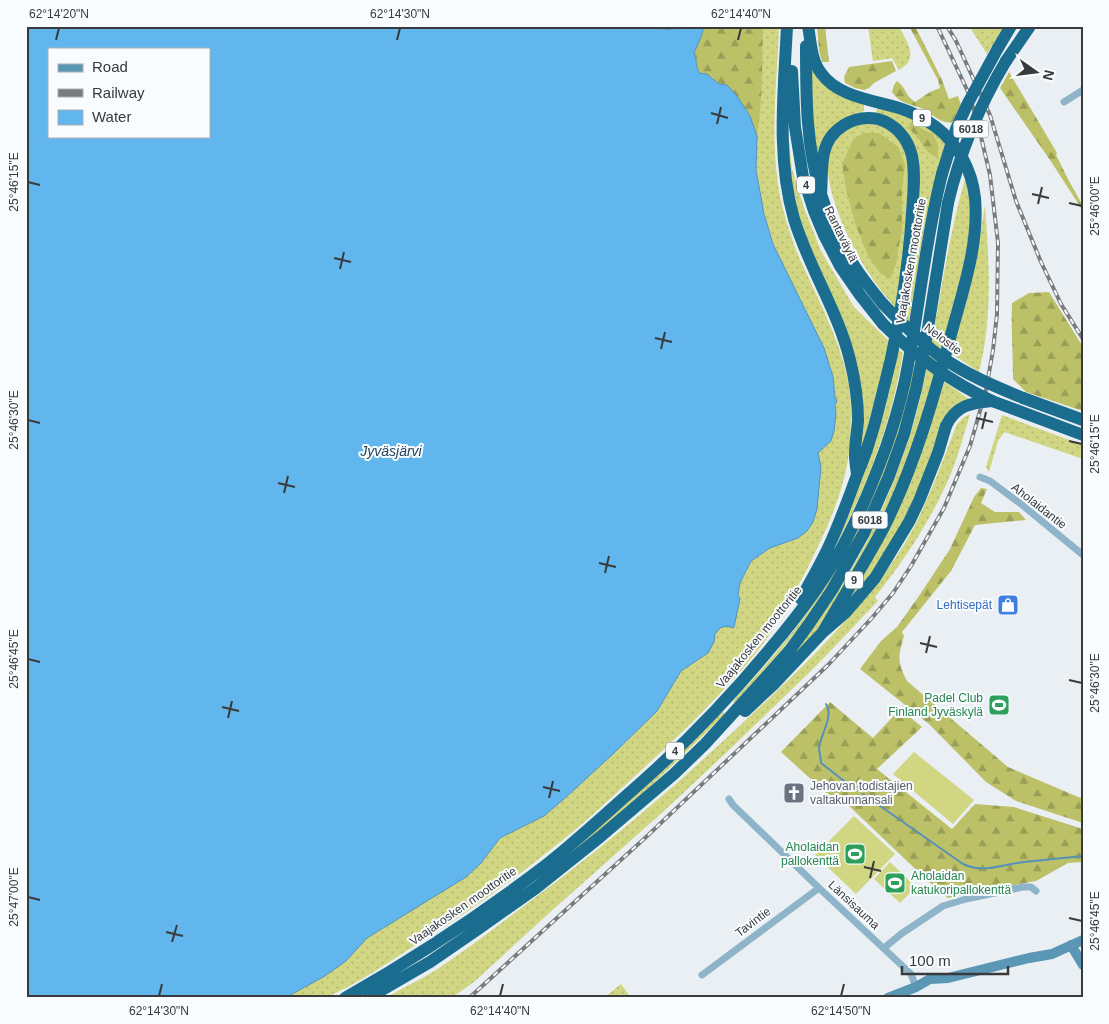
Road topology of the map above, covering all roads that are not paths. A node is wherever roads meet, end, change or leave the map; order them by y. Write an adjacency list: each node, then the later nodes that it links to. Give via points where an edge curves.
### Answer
1 (788, 26): 8 (highway, Rantaväylä / 4, bridge, via 795,127 803,176 814,212 840,266 902,344 957,384); 11 (highway, via 783,132 787,187 807,255 836,319 850,360 857,405)
2 (807, 26): 7 (highway, Rantaväylä / 9, via 808,123); 15 (highway, 9, via 813,58 821,74 835,86 854,96 913,114 936,126 956,146 964,158 972,183 976,214 974,245 959,306 912,462 884,526)
3 (1011, 26): 14 (highway, Vaajakosken moottoritie / 6018, bridge, via 968,103 942,174 926,249 904,386 886,447 848,536)
4 (1030, 26): 16 (highway, 6018, bridge, via 991,85 956,171 916,389 904,434 878,504 849,562 809,624 790,650)
5 (1083, 90): 6 (street)
6 (1064, 102)
7 (821, 195): 9 (highway, Nelostie / 4, bridge, via 857,270 882,304 907,328 940,356 990,385); 11 (highway, 4, via 823,155 826,145 840,127 851,120 871,118 897,129 912,155 914,177 906,276 890,362)
8 (992, 401): 10 (highway, 4); 15 (highway, 4, bridge, via 962,407 953,415 919,501 890,554 860,596)
9 (1083, 420)
10 (1083, 435)
11 (857, 476): 14 (highway, 4, via 828,549)
12 (980, 476): 13 (street, Aholaidantie, via 1021,504)
13 (1083, 555)
14 (787, 629): 26 (highway, Vaajakosken moottoritie / 4, via 711,716 595,825 495,902)
15 (823, 632): 16 (highway, 4, via 775,683)
16 (705, 744): 27 (highway, 4, via 674,774 536,888 430,962)
17 (729, 799): 18 (street, Länsisauma)
18 (819, 888): 22 (street, Länsisauma); 24 (street, Tavintie)
19 (1036, 891): 22 (street, via 1023,887 943,906)
20 (1083, 940): 21 (main road)
21 (1071, 945): 23 (main road); 25 (main road, via 1050,948 1029,958 948,978 932,986)
22 (884, 948): 25 (street, Länsisauma, via 911,974)
23 (1083, 965)
24 (702, 976)
25 (916, 987): 28 (main road)
26 (345, 998)
27 (368, 998)
28 (888, 998)

